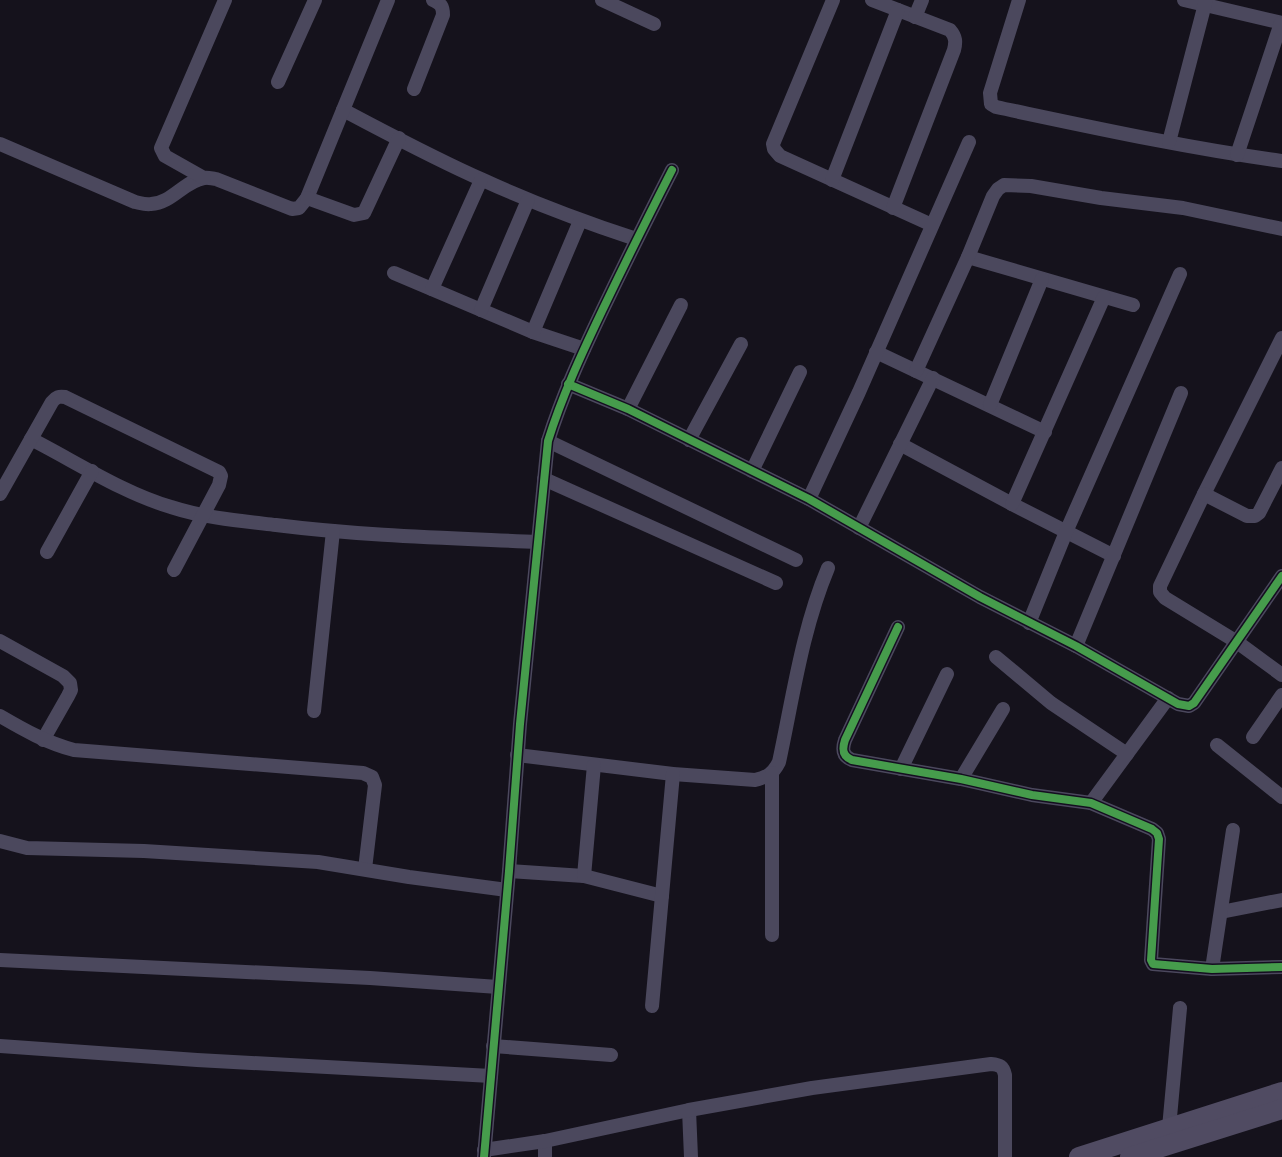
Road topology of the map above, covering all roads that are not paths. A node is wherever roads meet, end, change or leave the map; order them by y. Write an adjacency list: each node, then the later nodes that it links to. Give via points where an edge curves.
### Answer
1 (225, 0): 26 (street, via 161,148 165,156)
2 (315, 0): 16 (street)
3 (388, 0): 18 (street)
4 (433, 0): 17 (street, via 441,4 443,15)
5 (602, 0): 15 (street)
6 (833, 0): 28 (street, via 774,144 774,150 780,156)
7 (872, 0): 12 (street)
8 (922, 0): 13 (street)
9 (1019, 0): 21 (street, via 990,93 991,104)
10 (1184, 0): 11 (street)
11 (1205, 2): 14 (street); 21 (street)
12 (898, 10): 13 (street); 28 (street)
13 (915, 17): 31 (street, via 950,30 956,44)
14 (1281, 23): 23 (street)
15 (654, 24)
16 (278, 82)
17 (414, 89)
18 (342, 110): 19 (street); 29 (street)
19 (399, 138): 27 (street); 29 (street, via 364,213 354,215)
20 (969, 142): 33 (street)
21 (1169, 142): 23 (street)
22 (0, 144): 26 (street, via 142,204 160,203)
23 (1237, 155): 24 (street)
24 (1282, 161)
25 (672, 170): 35 (street)
26 (204, 178): 29 (street, via 216,179 292,209 299,208)
27 (481, 180): 30 (street); 40 (street)
28 (832, 180): 31 (street)
29 (307, 198)
30 (528, 200): 32 (street); 44 (street)
31 (893, 208): 33 (street)
32 (580, 221): 35 (street); 45 (street)
33 (932, 225): 49 (street)
34 (1282, 229): 36 (street, via 1184,208 1004,185 993,196)
35 (636, 239): 48 (street)
36 (968, 257): 39 (street); 50 (street)
37 (394, 273): 40 (street)
38 (1180, 274): 73 (street)
39 (1042, 279): 41 (street); 55 (street)
40 (432, 289): 44 (street)
41 (1104, 297): 43 (street); 57 (street)
42 (681, 305): 56 (street)
43 (1133, 305)
44 (481, 310): 45 (street)
45 (533, 332): 48 (street)
46 (1282, 338): 67 (street)
47 (741, 344): 59 (street)
48 (584, 349): 53 (street)
49 (876, 352): 50 (street); 68 (street)
50 (916, 371): 52 (street)
51 (800, 372): 64 (street)
52 (933, 378): 55 (street); 61 (street)
53 (568, 384): 56 (street); 60 (street)
54 (1180, 393): 76 (street)
55 (990, 405): 57 (street)
56 (628, 409): 59 (street)
57 (1045, 432): 69 (street)
58 (31, 439): 63 (street); 66 (street); 70 (street, via 55,398 65,397 219,472 220,481)
59 (689, 440): 64 (street)
60 (548, 441): 65 (street); 77 (street)
61 (900, 444): 69 (street); 71 (street)
62 (1282, 468): 67 (street, via 1255,516 1247,516)
63 (92, 471): 70 (street, via 169,507); 75 (street)
64 (752, 471): 68 (street)
65 (544, 479): 74 (street); 81 (street)
66 (0, 494)
67 (1204, 494): 85 (street, via 1162,580 1160,592)
68 (809, 499): 71 (street)
69 (1012, 504): 73 (street)
70 (203, 516): 72 (street); 79 (street)
71 (858, 528): 82 (street)
72 (333, 531): 74 (street); 93 (street)
73 (1066, 532): 76 (street); 82 (street)
74 (538, 542): 99 (street)
75 (47, 552)
76 (1114, 556): 86 (street)
77 (796, 560)
78 (828, 568): 102 (street, via 811,617 779,762)
79 (174, 570)
80 (1282, 576): 85 (street)
81 (776, 584)
82 (1029, 623): 86 (street)
83 (898, 627): 101 (street, via 843,747 844,754 852,760)
84 (0, 641): 96 (street, via 70,683 71,690)
85 (1237, 642): 89 (street); 91 (street, via 1194,703 1189,706)
86 (1076, 646): 91 (street)
87 (996, 657): 98 (street, via 1051,703)
88 (947, 674): 101 (street)
89 (1282, 675)
90 (1282, 695): 95 (street)
91 (1168, 698): 98 (street)
92 (1003, 709): 104 (street)
93 (314, 711)
94 (0, 716): 96 (street)
95 (1253, 737)
96 (43, 740): 109 (street, via 74,750 363,773 372,778 375,785)
97 (1217, 745): 105 (street)
98 (1127, 754): 106 (street)
99 (517, 755): 100 (street); 110 (street)
100 (594, 765): 103 (street); 111 (street)
101 (901, 769): 104 (street)
102 (772, 773): 103 (street, via 754,780); 116 (street)
103 (673, 774): 113 (street)
104 (961, 780): 106 (street)
105 (1282, 796)
106 (1091, 803): 119 (street, via 1157,833 1153,964)
107 (1233, 830): 115 (street)
108 (0, 841): 109 (street, via 27,848 285,859)
109 (365, 869): 112 (street)
110 (509, 871): 111 (street); 112 (street)
111 (584, 876): 113 (street)
112 (507, 890): 120 (street)
113 (662, 896): 121 (street)
114 (1282, 900): 115 (street)
115 (1221, 912): 119 (street)
116 (772, 935)
117 (0, 960): 120 (street)
118 (1282, 967): 119 (street)
119 (1212, 969)
120 (498, 986): 124 (street)
121 (652, 1006)
122 (1180, 1008): 130 (street)
123 (0, 1046): 126 (street)
124 (493, 1046): 125 (street); 126 (street)
125 (611, 1055)
126 (491, 1076): 132 (street)
127 (1282, 1092): 130 (main road)
128 (1282, 1109): 137 (main road)
129 (689, 1110): 131 (street); 134 (street); 135 (street, via 812,1088 1000,1065 1005,1075)
130 (1169, 1128): 136 (main road)
131 (545, 1141): 132 (street); 133 (street)
132 (484, 1154)
133 (545, 1157)
134 (690, 1157)
135 (1005, 1157)
136 (1079, 1157)
137 (1130, 1157)

